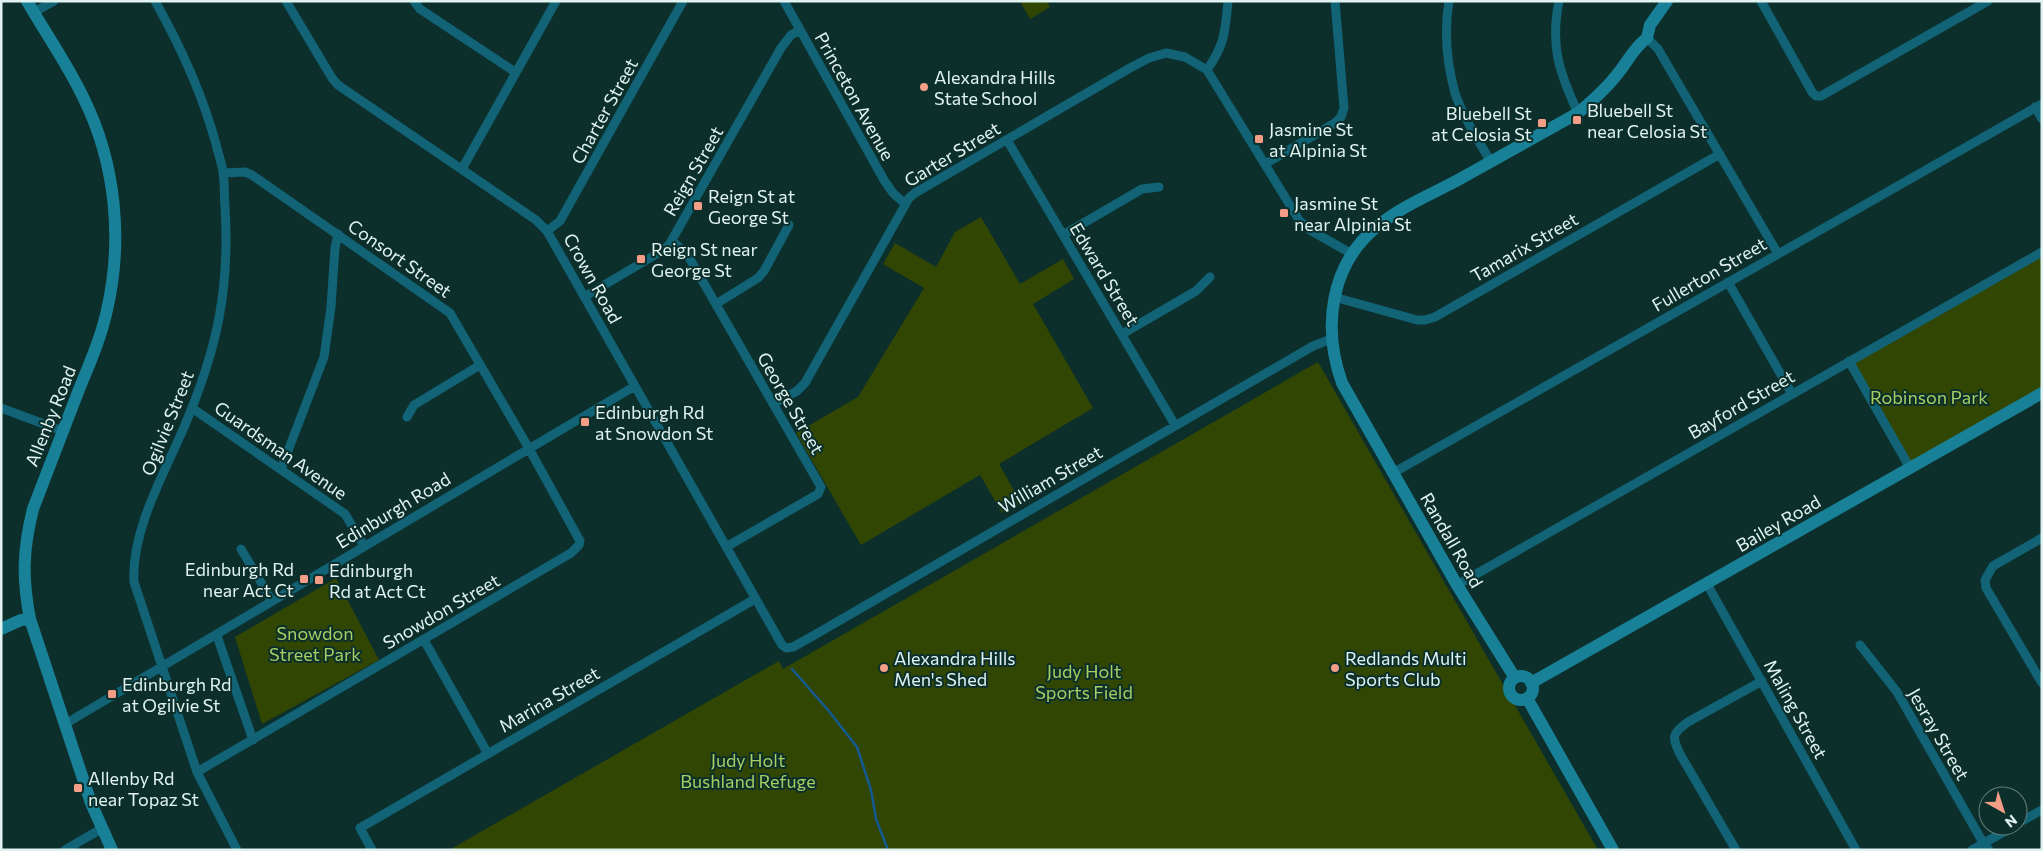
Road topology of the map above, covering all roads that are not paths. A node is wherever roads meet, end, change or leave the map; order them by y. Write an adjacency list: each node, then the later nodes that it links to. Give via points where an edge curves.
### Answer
1 (54, 1): 15 (street)
2 (155, 1): 28 (street, Ogilvie Street, via 195,78)
3 (286, 1): 27 (street, Crown Road, via 338,85)
4 (414, 1): 19 (street)
5 (556, 1): 19 (street)
6 (684, 1): 32 (street, Charter Street, via 560,221)
7 (784, 1): 16 (street, Princeton Avenue)
8 (1228, 1): 18 (street, via 1220,51)
9 (1335, 1): 26 (street, via 1344,108 1341,117)
10 (1449, 1): 25 (street, via 1447,39 1456,94 1466,119)
11 (1559, 1): 21 (street, via 1555,30 1558,66)
12 (1667, 1): 17 (street, via 1650,25)
13 (1761, 1): 14 (street, via 1816,96)
14 (1988, 1)
15 (30, 7): 56 (street, Allenby Road, via 85,100 109,170 114,208 113,275 107,311)
16 (800, 30): 30 (street, Princeton Avenue, via 884,180); 35 (street, Reign Street, via 791,35 781,48)
17 (1647, 38): 21 (street, Randall Road, via 1636,46 1597,97); 24 (street, via 1658,49)
18 (1207, 70): 23 (street, Garter Street, via 1178,54 1158,55); 26 (street)
19 (516, 72): 27 (street)
20 (2038, 105): 22 (street); 38 (street, Fullerton Street)
21 (1578, 113): 25 (street, Randall Road)
22 (2042, 119)
23 (1007, 140): 30 (street, Garter Street, via 915,193); 34 (street, Edward Street)
24 (1720, 154): 38 (street); 41 (street, Tamarix Street, via 1435,317 1417,320)
25 (1491, 162): 37 (street, Randall Road, via 1389,218 1372,231)
26 (1265, 164): 37 (street, via 1304,226)
27 (462, 169): 32 (street, Crown Road, via 536,220)
28 (223, 174): 33 (street, Consort Street, via 245,172 252,175); 53 (street, Ogilvie Street, via 226,261 223,302 211,355)
29 (1159, 188): 34 (street, via 1142,189)
30 (904, 203): 51 (street, Garter Street, via 805,383)
31 (789, 225): 43 (street, via 758,278)
32 (548, 232): 42 (street, Crown Road)
33 (338, 234): 47 (street, Consort Street, via 450,314); 59 (street, via 324,357)
34 (1063, 234): 44 (street, Edward Street)
35 (672, 241): 42 (street, Reign Street, via 660,252); 43 (street, George Street, via 685,250)
36 (2042, 252): 46 (street, Bayford Street)
37 (1352, 254): 41 (street, Randall Road)
38 (1778, 254): 40 (street, Fullerton Street)
39 (1210, 277): 44 (street, via 1196,291)
40 (1728, 282): 50 (street); 60 (street, Fullerton Street)
41 (1334, 296): 45 (street, Randall Road)
42 (584, 297): 48 (street, Crown Road)
43 (716, 304): 51 (street, George Street)
44 (1122, 334): 55 (street, Edward Street)
45 (1331, 339): 55 (street, William Street, via 1313,346); 60 (street, Randall Road, via 1342,383)
46 (1849, 361): 50 (street, Bayford Street); 58 (street)
47 (480, 365): 54 (street, via 414,405); 57 (street, Consort Street)
48 (635, 386): 57 (street, Edinburgh Road); 63 (street, Crown Road)
49 (2042, 393): 58 (street, Bailey Road)
50 (1792, 394): 66 (street, Bayford Street)
51 (773, 404): 63 (street, George Street, via 821,487 818,494)
52 (1, 408): 56 (street)
53 (192, 408): 59 (street, Guardsman Avenue); 75 (street, Ogilvie Street, via 144,521 133,563 134,582)
54 (407, 418)
55 (1175, 425): 74 (street, William Street, via 810,638)
56 (63, 432): 69 (street, Allenby Road, via 26,535 25,590)
57 (529, 449): 62 (street, Edinburgh Road); 72 (street, Snowdon Street, via 579,537 579,545 572,553)
58 (1910, 468): 65 (street, Bailey Road)
59 (281, 469): 62 (street, Guardsman Avenue, via 345,514)
60 (1393, 473): 66 (street, Randall Road)
61 (2042, 538): 77 (street, via 1993,566 1985,580 1986,588)
62 (364, 546): 68 (street, Edinburgh Road)
63 (726, 547): 67 (street, Crown Road)
64 (242, 549): 68 (street)
65 (1707, 584): 78 (street, Maling Street); 79 (street, Bailey Road)
66 (1457, 585): 76 (street, Randall Road)
67 (755, 599): 74 (street, Crown Road); 83 (street, Marina Street)
68 (272, 601): 71 (street, Edinburgh Road)
69 (30, 619): 70 (street); 81 (street, Allenby Road)
70 (1, 629)
71 (217, 636): 75 (street, Edinburgh Road); 82 (street)
72 (424, 640): 82 (street, Snowdon Street); 83 (street)
73 (1860, 645): 89 (street, Jesray Street, via 1897,692)
74 (786, 648)
75 (162, 668): 81 (street, Edinburgh Road); 84 (street, Ogilvie Street)
76 (1515, 678): 79 (street, via 1523,677); 80 (street, Randall Road, via 1510,684 1511,695 1517,700)
77 (2041, 678)
78 (1762, 680): 95 (street, via 1688,722 1674,735 1680,754); 96 (street, Maling Street)
79 (1531, 683): 80 (street, via 1532,692)
80 (1527, 698): 94 (street, Randall Road)
81 (65, 724): 87 (street, Allenby Road)
82 (253, 740): 84 (street, Snowdon Street)
83 (488, 754): 93 (street, Marina Street, via 360,828)
84 (197, 772): 92 (street, Ogilvie Street)
85 (2042, 810): 86 (street)
86 (2028, 818)
87 (101, 829): 90 (street); 91 (street, Allenby Road)
88 (2000, 836): 89 (street)
89 (1987, 846): 97 (street)
90 (65, 850)
91 (112, 850)
92 (237, 850)
93 (372, 850)
94 (1613, 850)
95 (1736, 850)
96 (1856, 850)
97 (1972, 850)

